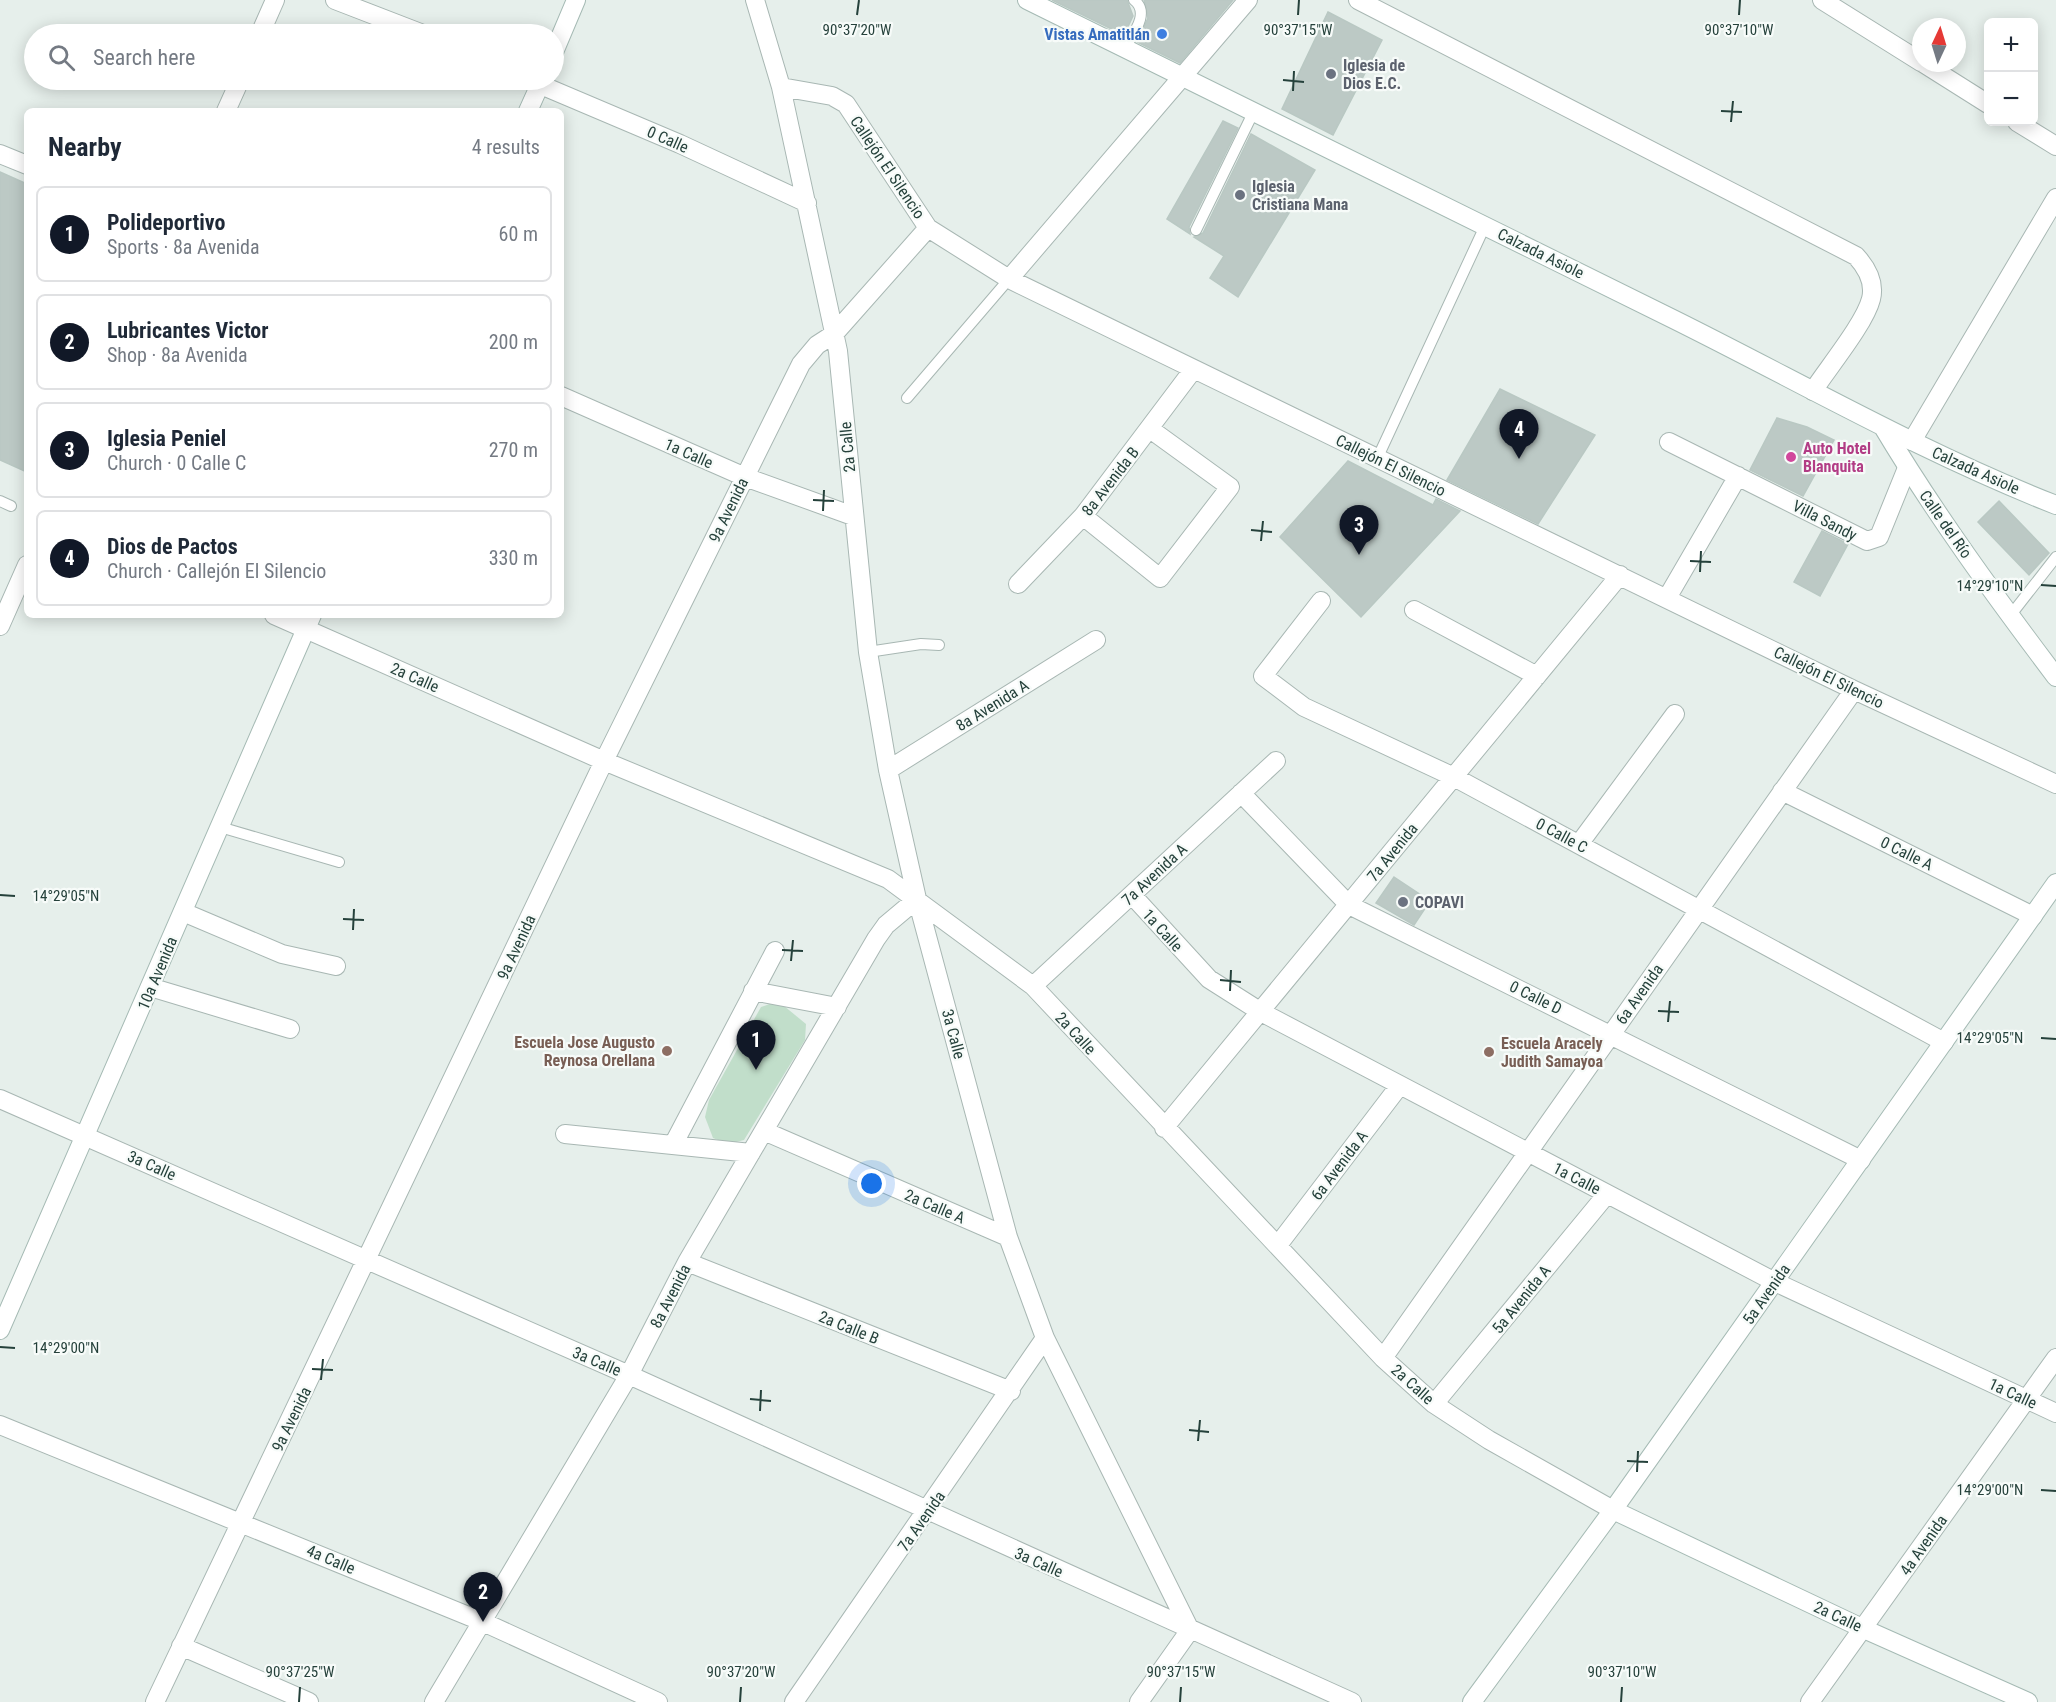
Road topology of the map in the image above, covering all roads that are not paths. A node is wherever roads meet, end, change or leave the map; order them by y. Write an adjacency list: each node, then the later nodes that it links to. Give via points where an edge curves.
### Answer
1 (275, 0): 10 (street)
2 (335, 0): 11 (street)
3 (576, 0): 12 (street)
4 (755, 0): 17 (street, 2a Calle)
5 (1027, 0): 13 (street, Calzada Asiole)
6 (1134, 0): 13 (lane, via 1140,9 1139,24)
7 (1248, 0): 16 (street)
8 (1358, 0): 37 (street, via 1856,256 1868,272 1871,300)
9 (1822, 0): 14 (street)
10 (264, 24)
11 (397, 24)
12 (564, 28)
13 (1125, 48): 16 (street, Calzada Asiole)
14 (1912, 56)
15 (1938, 72): 21 (street)
16 (1182, 76): 24 (street, Calzada Asiole); 34 (street)
17 (782, 87): 30 (street, 2a Calle); 32 (street, Callejón El Silencio, via 832,96 846,104)
18 (235, 90): 22 (street)
19 (534, 90): 23 (street)
20 (557, 90): 30 (street, 0 Calle)
21 (1984, 101)
22 (227, 108)
23 (529, 108)
24 (1254, 111): 31 (street, Calzada Asiole); 33 (lane)
25 (2024, 126): 26 (street)
26 (2056, 146)
27 (0, 154): 28 (street)
28 (24, 164)
29 (2056, 198): 42 (street)
30 (807, 203): 35 (street, 2a Calle)
31 (1485, 226): 37 (street, Calzada Asiole); 44 (lane)
32 (928, 228): 34 (street, Callejón El Silencio); 35 (street, 9a Avenida)
33 (1196, 230)
34 (1009, 279): 36 (street, Callejón El Silencio); 39 (lane)
35 (834, 334): 47 (street, 9a Avenida, via 817,345 801,364); 51 (street, 2a Calle)
36 (1193, 370): 41 (street, 8a Avenida B); 44 (street, Callejón El Silencio)
37 (1813, 390): 40 (street, Calzada Asiole)
38 (564, 397): 47 (street, 1a Calle)
39 (907, 398)
40 (1882, 426): 42 (street, Calzada Asiole); 45 (street, Calle del Río)
41 (1150, 429): 52 (street, 8a Avenida B); 52 (street, via 1230,487 1160,578)
42 (1912, 441): 49 (street, Calzada Asiole)
43 (1669, 442): 46 (street, Villa Sandy)
44 (1377, 459): 55 (street, Callejón El Silencio)
45 (1908, 468): 46 (street, Villa Sandy, via 1879,537 1867,541); 60 (street, Calle del Río)
46 (1738, 476): 57 (street)
47 (745, 477): 51 (street, 1a Calle); 71 (street, 9a Avenida)
48 (0, 501): 50 (lane)
49 (2056, 505)
50 (11, 506)
51 (853, 516): 66 (street, 2a Calle)
52 (1083, 516): 56 (street, 8a Avenida B)
53 (2056, 557): 60 (lane)
54 (24, 572): 63 (street)
55 (1620, 575): 57 (street, Callejón El Silencio); 67 (street, 7a Avenida)
56 (1018, 584)
57 (1667, 598): 69 (street, Callejón El Silencio)
58 (1321, 601): 74 (street, 0 Calle C, via 1263,676 1318,716)
59 (1414, 610): 67 (street)
60 (2010, 616): 68 (street, Calle del Río)
61 (292, 618): 62 (street, 2a Calle)
62 (309, 621): 71 (street, 2a Calle); 78 (street, 10a Avenida)
63 (0, 626)
64 (1095, 640): 73 (street, 8a Avenida A)
65 (939, 645): 66 (lane)
66 (868, 652): 73 (street, 2a Calle)
67 (1537, 676): 74 (street, 7a Avenida)
68 (2056, 677)
69 (1854, 690): 75 (street, Callejón El Silencio); 76 (street, 6a Avenida)
70 (1675, 714): 79 (street)
71 (604, 761): 83 (street, 2a Calle, via 888,879); 111 (street, 9a Avenida)
72 (1276, 761): 77 (street, 7a Avenida A)
73 (888, 770): 83 (street, 2a Calle)
74 (1454, 777): 79 (street, 0 Calle C); 84 (street, 7a Avenida)
75 (2056, 784)
76 (1782, 791): 85 (street, 6a Avenida); 87 (street, 0 Calle A)
77 (1241, 793): 82 (street, 7a Avenida A); 84 (street, 0 Calle D)
78 (220, 827): 80 (lane); 86 (street, 10a Avenida)
79 (1579, 844): 85 (street, 0 Calle C)
80 (339, 862)
81 (2056, 883): 87 (street, 5a Avenida)
82 (1132, 895): 90 (street, 7a Avenida A); 94 (street, 1a Calle, via 1209,980)
83 (917, 899): 90 (street, 2a Calle); 93 (street, 8a Avenida, via 886,925); 109 (street, 3a Calle)
84 (1349, 905): 94 (street, 7a Avenida); 96 (street, 0 Calle D)
85 (1699, 909): 96 (street, 6a Avenida); 97 (street, 0 Calle C)
86 (183, 912): 89 (street, via 282,954); 91 (street, 10a Avenida)
87 (2033, 916): 97 (street, 5a Avenida)
88 (775, 951): 92 (street)
89 (336, 966)
90 (1033, 986): 100 (street, 2a Calle)
91 (150, 987): 95 (street); 103 (street, 10a Avenida)
92 (753, 991): 93 (street); 104 (street)
93 (837, 1007): 101 (street, 8a Avenida)
94 (1261, 1012): 98 (street, 1a Calle); 100 (street, 7a Avenida)
95 (290, 1029)
96 (1611, 1035): 105 (street, 6a Avenida); 107 (street, 0 Calle D)
97 (1944, 1042): 107 (street, 5a Avenida)
98 (1400, 1085): 105 (street, 1a Calle); 110 (street, 6a Avenida A)
99 (0, 1099): 103 (street, 3a Calle)
100 (1164, 1128): 110 (street, 2a Calle)
101 (764, 1131): 106 (street, 8a Avenida); 109 (street, 2a Calle A)
102 (565, 1134): 104 (street)
103 (86, 1135): 111 (street, 3a Calle); 114 (street, 10a Avenida)
104 (673, 1145): 106 (street)
105 (1528, 1152): 108 (street, 1a Calle); 116 (street, 6a Avenida)
106 (751, 1153): 112 (street, 8a Avenida)
107 (1861, 1160): 113 (street, 5a Avenida)
108 (1607, 1194): 113 (street, 1a Calle); 121 (street, 5a Avenida A)
109 (1008, 1237): 115 (street, 3a Calle)
110 (1278, 1245): 116 (street, 2a Calle)
111 (367, 1261): 118 (street, 3a Calle); 126 (street, 9a Avenida)
112 (687, 1262): 118 (street, 8a Avenida); 119 (street, 2a Calle B)
113 (1775, 1282): 120 (street, 1a Calle); 124 (street, 5a Avenida)
114 (0, 1330)
115 (1046, 1338): 119 (street, 7a Avenida); 129 (street, 3a Calle)
116 (1383, 1358): 121 (street, 2a Calle)
117 (2056, 1358): 120 (street, 4a Avenida)
118 (629, 1375): 125 (street, 3a Calle); 127 (street, 8a Avenida)
119 (1011, 1391): 125 (street, 7a Avenida)
120 (2027, 1399): 122 (street, 1a Calle); 128 (street, 4a Avenida)
121 (1434, 1404): 124 (street, 2a Calle)
122 (2056, 1413)
123 (0, 1425): 126 (street, 4a Calle)
124 (1613, 1510): 128 (street, 2a Calle); 138 (street, 5a Avenida)
125 (928, 1511): 129 (street, 3a Calle); 135 (street, 7a Avenida)
126 (241, 1522): 127 (street, 4a Calle); 130 (street, 9a Avenida)
127 (483, 1622): 133 (street, 8a Avenida); 134 (street, 4a Calle)
128 (1864, 1629): 139 (street, 4a Avenida); 140 (street, 2a Calle)
129 (1190, 1630): 136 (street); 137 (street, 3a Calle)
130 (182, 1646): 131 (street, 9a Avenida); 132 (street)
131 (155, 1702)
132 (309, 1702)
133 (434, 1702)
134 (658, 1702)
135 (794, 1702)
136 (1139, 1702)
137 (1352, 1702)
138 (1472, 1702)
139 (1810, 1702)
140 (2028, 1702)

